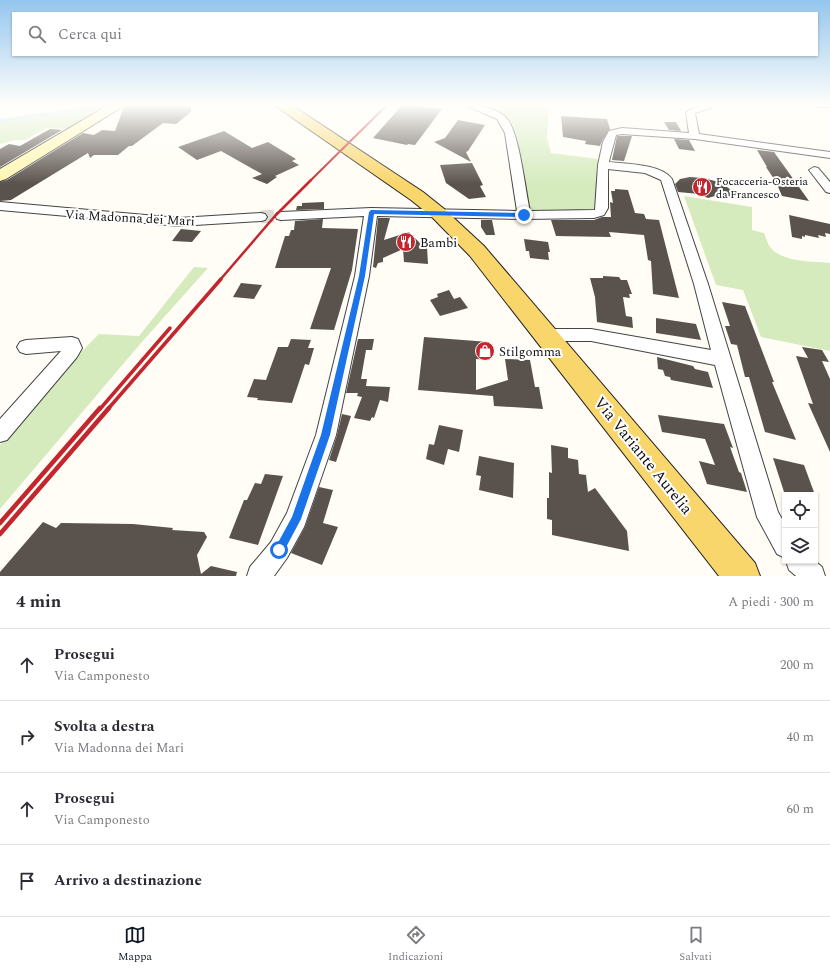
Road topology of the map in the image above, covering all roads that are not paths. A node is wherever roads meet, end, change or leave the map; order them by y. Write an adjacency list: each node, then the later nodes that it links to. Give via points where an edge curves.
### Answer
1 (73, 131): 9 (main road)
2 (321, 131): 13 (main road, Via Variante Aurelia)
3 (509, 131): 14 (street)
4 (693, 131): 5 (street)
5 (694, 136): 6 (street); 7 (street, via 614,132 606,146)
6 (830, 155)
7 (603, 165): 14 (street, via 600,212); 19 (street, via 651,171 664,177 701,284)
8 (814, 170): 10 (street)
9 (0, 176)
10 (830, 190)
11 (0, 206): 16 (street, Via Madonna dei Mari, via 179,222)
12 (371, 212): 13 (street); 15 (street); 23 (street, via 362,276 326,435 296,519 279,550)
13 (437, 212): 14 (street); 17 (main road, Via Variante Aurelia, via 477,251)
14 (524, 215)
15 (281, 216)
16 (261, 217)
17 (546, 335): 19 (street, via 591,335); 24 (main road, Via Variante Aurelia)
18 (26, 347): 20 (street, via 72,344 73,348)
19 (723, 359): 21 (street, via 768,517)
20 (0, 433)
21 (782, 541)
22 (801, 564): 25 (street)
23 (259, 576)
24 (742, 576)
25 (813, 576)

